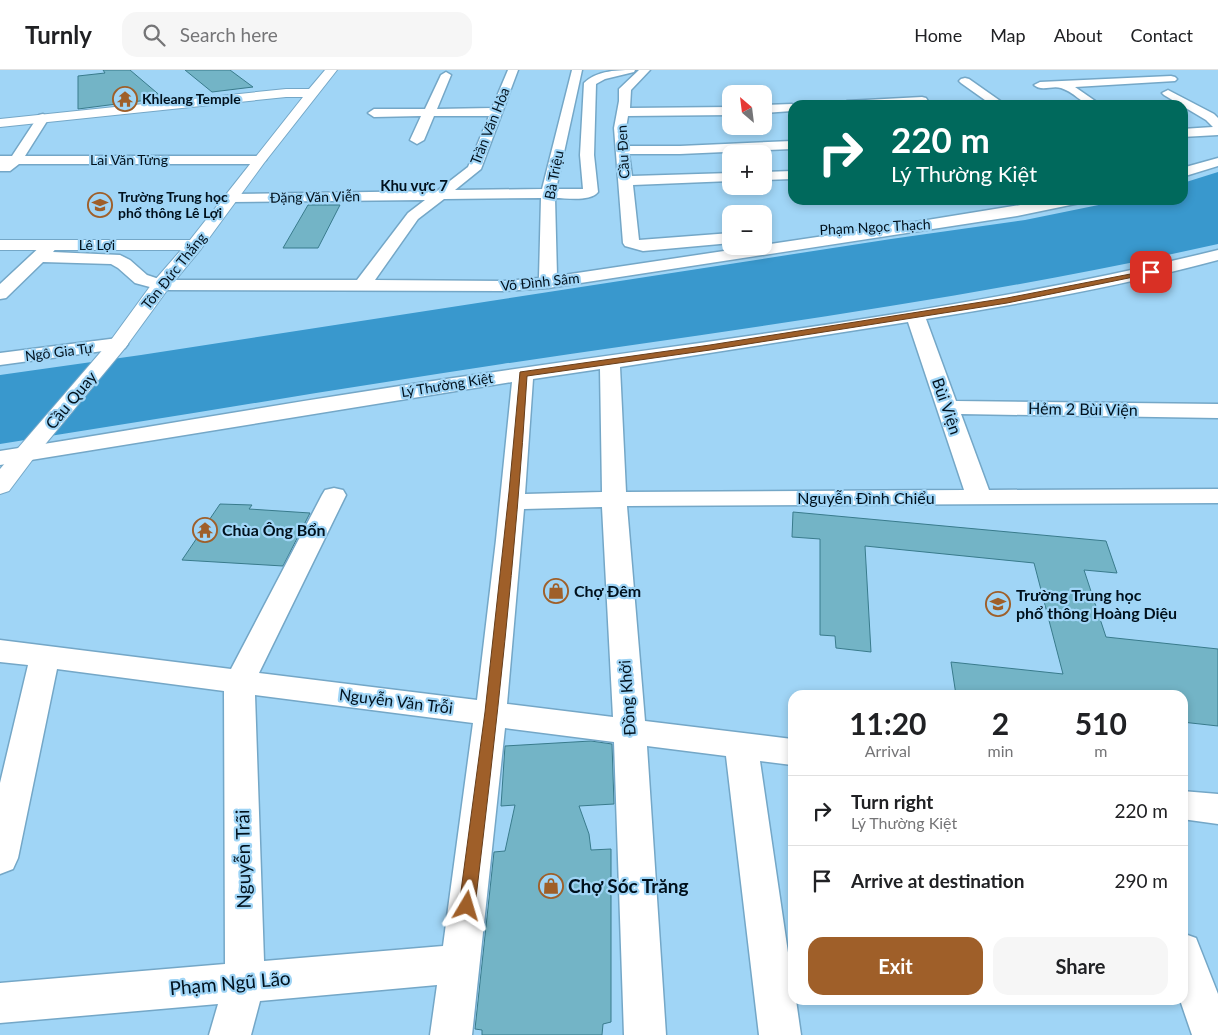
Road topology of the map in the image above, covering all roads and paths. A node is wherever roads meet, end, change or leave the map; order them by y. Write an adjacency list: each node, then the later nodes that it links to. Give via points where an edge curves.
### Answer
1 (331, 70): 13 (main road, Tôn Đức Thắng)
2 (513, 70): 25 (street, Trần Văn Hòa)
3 (578, 70): 54 (street, Bà Triệu)
4 (630, 70): 54 (street, Đặng Văn Viễn, via 590,83 587,154 591,192)
5 (645, 70): 26 (street, Cầu Đen, via 625,89)
6 (1103, 70): 11 (street, via 1110,74 1074,75 1040,81)
7 (1146, 70): 9 (street)
8 (446, 75): 24 (street)
9 (1171, 79): 11 (street); 12 (street)
10 (965, 81): 15 (street)
11 (1063, 84): 18 (street)
12 (1184, 87)
13 (313, 93): 29 (main road); 42 (main road, Tôn Đức Thắng)
14 (1168, 93): 19 (street)
15 (986, 96): 16 (street); 17 (street)
16 (966, 97)
17 (992, 100)
18 (1087, 100)
19 (1180, 100)
20 (1188, 105): 31 (street)
21 (788, 108): 22 (street)
22 (772, 109)
23 (722, 111): 27 (street)
24 (429, 112): 25 (street); 28 (street); 36 (street)
25 (496, 112): 55 (street, Trần Văn Hòa, via 474,169)
26 (623, 112): 27 (street); 38 (street, Cầu Đen)
27 (670, 112): 32 (street)
28 (374, 113)
29 (43, 118): 30 (main road); 41 (street)
30 (0, 123)
31 (1218, 125)
32 (674, 126)
33 (1218, 131): 34 (street)
34 (1188, 133)
35 (686, 135): 39 (street)
36 (417, 140)
37 (788, 145): 39 (street)
38 (621, 150): 39 (street); 53 (street, Cầu Đen)
39 (690, 150)
40 (0, 160): 41 (street, Lai Văn Tửng)
41 (16, 160): 42 (street, Lai Văn Tửng); 49 (street)
42 (259, 160): 56 (main road, Tôn Đức Thắng)
43 (1218, 162): 48 (street)
44 (772, 165): 46 (street)
45 (722, 166): 51 (street, via 710,168)
46 (788, 168)
47 (788, 170): 50 (street)
48 (1188, 171)
49 (0, 172)
50 (772, 174)
51 (713, 178): 52 (street); 53 (street)
52 (722, 178)
53 (624, 181): 60 (street, Cầu Đen, via 631,243 643,246)
54 (548, 194): 55 (street, Đặng Văn Viễn); 65 (street, Bà Triệu)
55 (438, 196): 56 (street, Đặng Văn Viễn); 67 (street, Trần Văn Hòa, via 413,216)
56 (231, 198): 62 (main road, Tôn Đức Thắng)
57 (1051, 205): 58 (street, Phạm Ngọc Thạch)
58 (915, 227): 59 (street, Phạm Ngọc Thạch, via 877,224); 65 (street, Võ Đình Sâm)
59 (772, 234)
60 (722, 239)
61 (0, 245): 63 (main road, Lê Lợi)
62 (195, 245): 63 (main road, Lê Lợi); 66 (main road, Tôn Đức Thắng)
63 (44, 251): 66 (street, via 114,259 141,279); 68 (street)
64 (1218, 255): 69 (street, Lý Thường Kiệt, via 1169,268)
65 (548, 283): 67 (street, Võ Đình Sâm)
66 (161, 285): 67 (street, Võ Đình Sâm); 70 (main road, Tôn Đức Thắng)
67 (362, 286)
68 (0, 294)
69 (915, 315): 72 (street, Lý Thường Kiệt); 74 (street, Bùi Viện)
70 (114, 349): 71 (street, Ngô Gia Tự); 76 (main road, Cầu Quay)
71 (0, 360)
72 (610, 362): 73 (street, Lý Thường Kiệt); 82 (street, Đồng Khởi)
73 (523, 374): 76 (street, Lý Thường Kiệt); 83 (street)
74 (947, 408): 75 (street, Hẻm 2 Bùi Viện); 81 (street, Bùi Viện)
75 (1218, 411)
76 (28, 450): 77 (street, Lý Thường Kiệt); 78 (main road, Cầu Quay)
77 (0, 458)
78 (0, 486)
79 (334, 495): 86 (street)
80 (1218, 496): 81 (street, Nguyễn Đình Chiểu)
81 (979, 497): 82 (street, Nguyễn Đình Chiểu)
82 (614, 499): 83 (street, Nguyễn Đình Chiểu); 88 (street, Đồng Khởi)
83 (513, 502): 87 (street)
84 (0, 650): 85 (street, Nguyễn Văn Trỗi)
85 (45, 657): 86 (street, Nguyễn Văn Trỗi); 93 (street)
86 (239, 682): 87 (street, Nguyễn Văn Trỗi); 96 (street, Nguyễn Trãi)
87 (491, 712): 88 (street, Nguyễn Văn Trỗi); 94 (street)
88 (630, 731): 89 (street, Nguyễn Văn Trỗi); 100 (street, Đồng Khởi)
89 (741, 745): 90 (street, Nguyễn Văn Trỗi); 101 (street)
90 (788, 751)
91 (1188, 806): 92 (street)
92 (1218, 809)
93 (0, 858)
94 (460, 964): 96 (street, Phạm Ngũ Lão); 99 (street)
95 (1188, 966): 102 (street)
96 (245, 982): 97 (street, Phạm Ngũ Lão); 98 (street, Nguyễn Trãi)
97 (0, 1003)
98 (230, 1035)
99 (450, 1035)
100 (645, 1035)
101 (780, 1035)
102 (1213, 1035)

